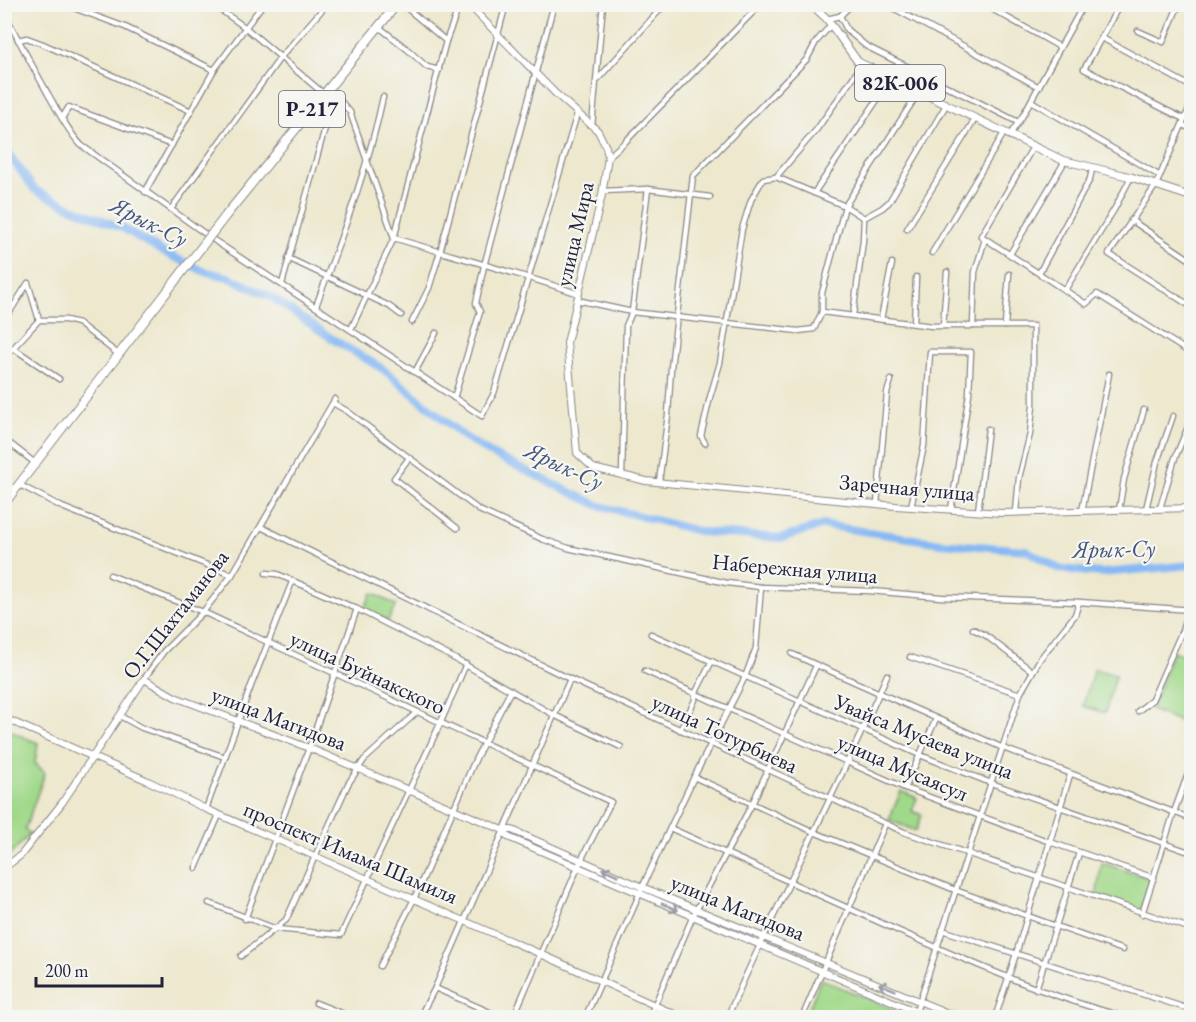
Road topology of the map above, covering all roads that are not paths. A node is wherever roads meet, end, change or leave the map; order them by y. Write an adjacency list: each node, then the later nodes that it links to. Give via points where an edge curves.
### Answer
1 (63, 4): 34 (street, via 125,27)
2 (263, 4): 25 (street)
3 (327, 4): 32 (street)
4 (399, 4): 24 (highway, Р-217); 30 (street)
5 (460, 4): 30 (street)
6 (468, 4): 27 (main road)
7 (506, 4): 27 (street)
8 (554, 4): 36 (street)
9 (603, 4): 38 (street)
10 (665, 4): 38 (street)
11 (761, 4): 59 (street)
12 (811, 4): 23 (main road, 82К-006)
13 (852, 4): 22 (street)
14 (886, 4): 39 (street)
15 (982, 4): 31 (street)
16 (1073, 4): 20 (street)
17 (1120, 4): 28 (street)
18 (1179, 4): 26 (street, via 1162,42)
19 (213, 5): 25 (street)
20 (1083, 7): 31 (street)
21 (4, 12): 29 (street)
22 (840, 16): 23 (street); 51 (street, via 847,30 866,46)
23 (829, 23): 33 (main road, 82К-006); 70 (street, via 807,59 693,176)
24 (378, 27): 35 (street, via 427,67); 42 (highway, Р-217)
25 (246, 28): 32 (street); 34 (street)
26 (1138, 31)
27 (498, 34): 36 (main road); 80 (street)
28 (1102, 38): 40 (street); 52 (street, via 1084,69)
29 (18, 40): 47 (street, via 27,38 43,44); 49 (street)
30 (447, 41): 35 (street)
31 (1060, 47): 39 (street)
32 (280, 58): 42 (street); 74 (street)
33 (858, 62): 37 (main road, 82К-006); 63 (street, via 859,69 817,129)
34 (214, 70): 47 (street)
35 (439, 70): 78 (street)
36 (536, 73): 48 (main road); 86 (street)
37 (892, 78): 41 (main road, 82К-006); 69 (street)
38 (596, 81): 53 (street)
39 (1039, 87): 44 (street)
40 (1191, 87)
41 (919, 92): 46 (main road, 82К-006); 73 (street)
42 (324, 95): 58 (street, via 350,112); 83 (street, via 318,107 325,128); 117 (highway, Р-217, bridge)
43 (383, 97): 58 (street)
44 (1031, 101): 51 (street); 62 (street)
45 (1191, 102): 52 (street)
46 (946, 105): 50 (main road, 82К-006); 75 (street, via 889,202)
47 (191, 111): 56 (street)
48 (577, 114): 53 (main road); 91 (street)
49 (62, 118): 56 (street, via 69,106); 68 (street, via 81,144)
50 (975, 119): 55 (main road, 82К-006); 77 (street)
51 (1018, 122): 55 (street)
52 (1183, 122): 54 (street); 62 (street)
53 (592, 126): 59 (main road, улица Мира, via 603,139)
54 (1191, 129)
55 (1007, 134): 57 (main road, 82К-006); 81 (street)
56 (172, 145): 68 (street)
57 (1033, 147): 60 (main road, 82К-006); 79 (street)
58 (367, 157): 78 (street); 90 (street)
59 (608, 157): 67 (main road, улица Мира)
60 (1065, 161): 61 (main road, 82К-006); 82 (street)
61 (1092, 169): 64 (main road, 82К-006); 88 (street)
62 (1160, 176): 65 (street)
63 (777, 177): 69 (street); 108 (street, via 763,179 751,200 742,229)
64 (1131, 177): 65 (main road, 82К-006); 94 (street)
65 (1155, 186): 72 (main road, 82К-006); 76 (street)
66 (648, 189): 67 (street); 70 (street); 99 (street)
67 (603, 191): 96 (main road, улица Мира)
68 (145, 192): 74 (street)
69 (814, 193): 73 (street)
70 (690, 196): 71 (street); 103 (street)
71 (710, 197)
72 (1191, 197)
73 (845, 206): 75 (street); 100 (street, via 822,293)
74 (171, 209): 93 (street)
75 (864, 218): 102 (street)
76 (1131, 220): 84 (street); 98 (street, via 1109,254)
77 (907, 229)
78 (394, 238): 80 (street); 95 (street)
79 (983, 238): 82 (street); 111 (street, via 975,272)
80 (440, 252): 86 (street); 107 (street, via 429,288)
81 (932, 253)
82 (1010, 254): 88 (street)
83 (288, 258): 90 (street); 93 (street)
84 (1191, 261)
85 (892, 263): 104 (street)
86 (484, 266): 91 (street); 123 (street, via 476,303 480,312)
87 (947, 272): 110 (street)
88 (1039, 273): 94 (street)
89 (1009, 274): 112 (street)
90 (327, 277): 95 (street); 97 (street)
91 (529, 277): 96 (street); 123 (street, via 494,393 482,416)
92 (916, 277): 109 (street)
93 (282, 284): 97 (street)
94 (1065, 290): 116 (street, via 1086,304 1097,294)
95 (367, 296): 101 (street); 113 (street)
96 (578, 297): 99 (street); 133 (main road, улица Мира, via 567,343 577,453)
97 (316, 306): 113 (street)
98 (1191, 307)
99 (632, 312): 103 (street); 134 (street, via 626,326)
100 (822, 312): 102 (street); 108 (street, via 814,329 798,331)
101 (401, 315)
102 (853, 315): 104 (street)
103 (678, 317): 108 (street); 135 (street)
104 (881, 319): 109 (street)
105 (39, 320): 106 (street, via 28,283); 115 (street); 117 (street, via 78,323)
106 (4, 321)
107 (412, 322)
108 (727, 322): 130 (street, via 701,436)
109 (914, 323): 110 (street)
110 (943, 326): 111 (street)
111 (973, 326): 112 (street)
112 (1005, 326): 147 (street, via 1033,327 1033,406)
113 (351, 329): 119 (street)
114 (436, 333): 119 (street)
115 (13, 348): 118 (street); 121 (street)
116 (1191, 354)
117 (119, 355): 132 (highway, Р-217)
118 (4, 358)
119 (415, 372): 123 (street)
120 (1109, 374): 146 (street)
121 (59, 380)
122 (891, 380): 138 (street)
123 (454, 398)
124 (334, 401): 131 (street, Набережная улица); 148 (street, О.Г.Шахтаманова)
125 (1144, 410): 144 (street)
126 (1173, 416): 142 (street)
127 (1190, 422): 141 (street, via 1174,458)
128 (988, 429): 145 (street)
129 (4, 439): 132 (street)
130 (705, 443)
131 (409, 458): 149 (street, via 394,478); 154 (street, Набережная улица, via 479,510 542,539 727,583)
132 (37, 464): 136 (highway, Р-217)
133 (593, 468): 134 (main road, Заречная улица)
134 (622, 474): 135 (main road, Заречная улица)
135 (658, 482): 138 (main road, Заречная улица)
136 (20, 485): 137 (highway, Р-217); 152 (street, via 62,507)
137 (4, 504)
138 (877, 504): 139 (main road, Заречная улица)
139 (911, 507): 143 (main road, Заречная улица); 143 (street, via 924,446 930,352 971,352 969,394)
140 (1191, 507): 141 (main road, Заречная улица)
141 (1160, 508): 142 (main road, Заречная улица)
142 (1146, 509): 144 (main road, Заречная улица)
143 (951, 510): 145 (main road, Заречная улица)
144 (1119, 510): 146 (main road, Заречная улица)
145 (978, 511): 147 (main road, Заречная улица)
146 (1082, 511): 147 (main road, Заречная улица)
147 (1016, 512)
148 (261, 526): 152 (street, О.Г.Шахтаманова); 173 (street, улица Тотурбиева)
149 (457, 528)
150 (266, 573): 153 (street)
151 (110, 575): 158 (street, улица Буйнакского)
152 (232, 575): 158 (street, О.Г.Шахтаманова)
153 (292, 582): 156 (street); 161 (street)
154 (761, 587): 155 (street, Набережная улица); 171 (street, via 756,648)
155 (1079, 602): 157 (street, Набережная улица); 168 (street, via 1075,615)
156 (357, 609): 165 (street); 169 (street)
157 (1190, 610): 180 (street, via 1152,700)
158 (203, 612): 161 (street, улица Буйнакского); 172 (street, О.Г.Шахтаманова, via 164,651)
159 (974, 629): 168 (street)
160 (651, 634): 164 (street, Увайса Мусаева улица)
161 (268, 644): 169 (street, улица Буйнакского); 186 (street)
162 (792, 654): 166 (street)
163 (910, 657): 177 (street)
164 (712, 661): 171 (street, Увайса Мусаева улица); 175 (street)
165 (466, 664): 174 (street); 187 (street)
166 (816, 666): 176 (street); 178 (street)
167 (645, 671): 175 (street, улица Мусаясул)
168 (1032, 671): 177 (street)
169 (334, 675): 181 (street, улица Буйнакского); 194 (street)
170 (887, 675): 176 (street)
171 (745, 677): 178 (street, Увайса Мусаева улица); 179 (street)
172 (144, 679): 183 (main road, О.Г.Шахтаманова); 186 (main road, улица Магидова, via 175,697)
173 (570, 679): 182 (street); 189 (street, улица Тотурбиева)
174 (511, 690): 182 (street); 191 (street)
175 (695, 694): 179 (street, улица Мусаясул); 189 (street)
176 (879, 694): 185 (street); 188 (street)
177 (1020, 694): 195 (street)
178 (800, 702): 188 (street, Увайса Мусаева улица); 190 (street)
179 (728, 709): 190 (street, улица Мусаясул); 192 (street)
180 (1138, 711)
181 (416, 712): 187 (street, улица Буйнакского); 202 (street)
182 (554, 715): 193 (street); 201 (street)
183 (120, 716): 197 (main road, О.Г.Шахтаманова); 198 (street, via 142,728)
184 (4, 718): 197 (main road, проспект Имама Шамиля)
185 (936, 719): 195 (street); 196 (street)
186 (238, 722): 194 (main road, улица Магидова); 198 (street)
187 (440, 724): 191 (street, улица Буйнакского); 208 (street)
188 (862, 729): 196 (street, Увайса Мусаева улица); 199 (street)
189 (680, 730): 192 (street, улица Тотурбиева)
190 (784, 734): 199 (street, улица Мусаясул); 203 (street)
191 (484, 744): 201 (street, улица Буйнакского); 213 (street)
192 (710, 744): 203 (street, улица Тотурбиева); 205 (street)
193 (621, 747)
194 (309, 748): 202 (main road, улица Магидова); 222 (street)
195 (1003, 748): 204 (street); 206 (street)
196 (920, 755): 206 (street, Увайса Мусаева улица); 207 (street)
197 (94, 757): 212 (main road, проспект Имама Шамиля); 233 (main road, О.Г.Шахтаманова, via 21,855)
198 (225, 757): 212 (street)
199 (847, 763): 207 (street, улица Мусаясул); 209 (street)
200 (1191, 763): 214 (street)
201 (531, 766): 220 (street); 231 (street, улица Буйнакского, via 611,802)
202 (359, 769): 208 (main road, улица Магидова); 229 (street, via 348,784)
203 (768, 770): 209 (street, улица Тотурбиева); 210 (street)
204 (1070, 775): 211 (street); 214 (street)
205 (694, 777): 210 (street); 219 (street)
206 (991, 783): 211 (street, Увайса Мусаева улица); 216 (street)
207 (906, 788): 216 (street, улица Мусаясул)
208 (409, 790): 213 (main road, улица Магидова); 236 (street)
209 (830, 800): 218 (street, улица Тотурбиева); 221 (street)
210 (752, 804): 221 (street); 225 (street)
211 (1060, 807): 223 (street); 224 (street, Увайса Мусаева улица)
212 (206, 809): 215 (main road, проспект Имама Шамиля)
213 (453, 809): 220 (main road, улица Магидова); 243 (street)
214 (1174, 812): 217 (street); 224 (street)
215 (219, 815): 222 (main road, проспект Имама Шамиля); 234 (street)
216 (980, 817): 223 (street, улица Мусаясул); 228 (street)
217 (1191, 819)
218 (885, 824): 228 (street, улица Тотурбиева); 230 (street)
219 (670, 828): 225 (street); 239 (street)
220 (503, 830): 231 (main road, улица Магидова, via 512,830); 232 (main road, улица Магидова, via 508,837); 251 (street)
221 (814, 832): 230 (street); 238 (street)
222 (275, 838): 229 (main road, проспект Имама Шамиля); 250 (street)
223 (1050, 842): 226 (street, улица Мусаясул); 237 (street)
224 (1165, 844): 227 (street, Увайса Мусаева улица); 235 (street)
225 (726, 853): 238 (street); 245 (street)
226 (1079, 853): 235 (street, улица Мусаясул); 240 (street)
227 (1191, 853)
228 (967, 855): 237 (street, улица Тотурбиева); 241 (street)
229 (316, 856): 236 (main road, проспект Имама Шамиля); 253 (street, via 286,920)
230 (872, 857): 241 (street); 246 (street)
231 (581, 860): 232 (street); 239 (main road, улица Магидова, one-way to 231)
232 (578, 867): 242 (main road, улица Магидова); 260 (street)
233 (4, 868)
234 (196, 868)
235 (1154, 878): 247 (street)
236 (368, 879): 243 (main road, проспект Имама Шамиля); 253 (street, via 341,935)
237 (1038, 879): 240 (street, улица Тотурбиева); 249 (street)
238 (790, 882): 246 (street); 256 (street)
239 (642, 887): 242 (street); 245 (main road, улица Магидова)
240 (1068, 889): 247 (street, улица Тотурбиева); 252 (street)
241 (955, 890): 249 (street); 255 (street)
242 (639, 894): 248 (main road, улица Магидова, one-way to 248); 268 (street)
243 (414, 899): 251 (main road, проспект Имама Шамиля); 265 (street)
244 (209, 903): 250 (street)
245 (696, 908): 248 (street); 256 (main road, улица Магидова)
246 (849, 909): 258 (street); 263 (street)
247 (1142, 914): 254 (street, улица Тотурбиева)
248 (693, 916): 257 (main road, улица Магидова); 273 (street)
249 (1028, 916): 252 (street); 261 (street)
250 (245, 919): 253 (street)
251 (465, 921): 260 (main road, проспект Имама Шамиля); 269 (street)
252 (1056, 927): 259 (street); 264 (street)
253 (276, 929): 262 (street)
254 (1191, 929)
255 (942, 930): 258 (street); 261 (street)
256 (763, 935): 257 (street); 263 (main road, улица Магидова)
257 (759, 944): 266 (main road, улица Магидова); 283 (street)
258 (937, 947): 267 (street); 271 (street)
259 (1123, 950)
260 (540, 954): 268 (main road, проспект Имама Шамиля); 279 (street)
261 (1016, 954): 264 (street); 267 (street)
262 (241, 956)
263 (825, 962): 266 (street); 271 (main road, улица Магидова, one-way to 263)
264 (1044, 963): 270 (street); 274 (street)
265 (380, 966)
266 (822, 971): 275 (main road, улица Магидова); 284 (street)
267 (1009, 976): 270 (street); 287 (street)
268 (601, 981): 273 (main road, проспект Имама Шамиля); 280 (street)
269 (435, 988): 277 (street); 278 (street)
270 (1036, 989): 288 (street)
271 (921, 1000): 275 (street); 286 (main road, улица Магидова)
272 (316, 1003): 276 (street)
273 (655, 1005): 281 (street); 282 (main road, проспект Имама Шамиля)
274 (1191, 1010)
275 (915, 1014): 285 (main road, улица Магидова)
276 (354, 1017)
277 (419, 1017)
278 (503, 1017)
279 (513, 1017)
280 (585, 1017)
281 (649, 1017)
282 (683, 1017)
283 (727, 1017)
284 (802, 1017)
285 (931, 1017)
286 (960, 1017)
287 (995, 1017)
288 (1130, 1017)

